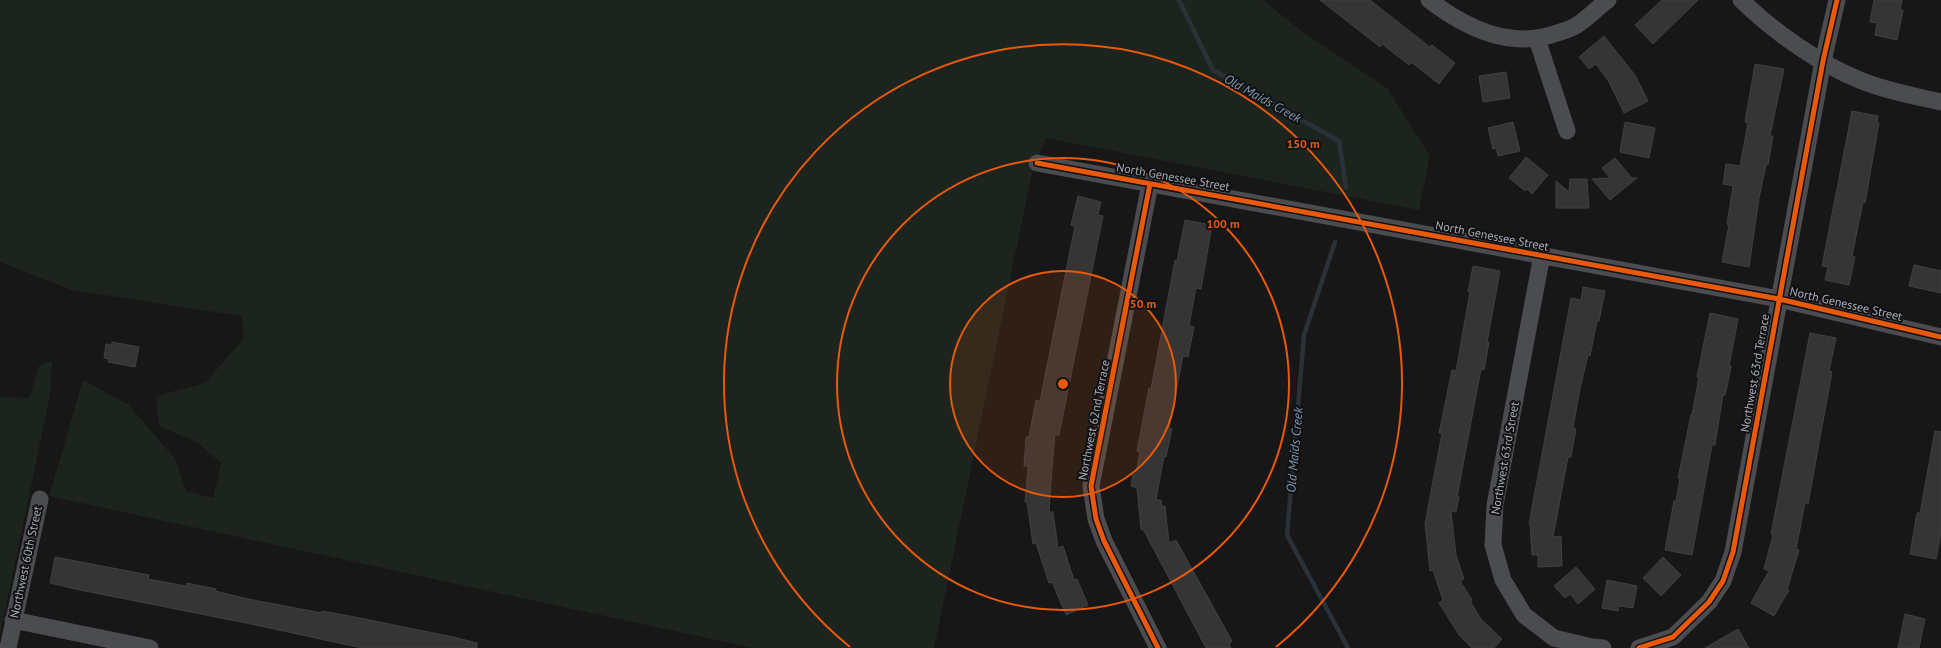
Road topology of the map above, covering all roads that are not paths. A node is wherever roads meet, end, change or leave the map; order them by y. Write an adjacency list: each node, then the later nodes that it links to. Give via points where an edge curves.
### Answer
1 (1429, 0): 5 (street, via 1450,16 1490,34 1510,40)
2 (1608, 0): 5 (street, via 1576,26)
3 (1741, 0): 6 (street, via 1777,30)
4 (1837, 0): 6 (street, Northwest 63rd Terrace)
5 (1537, 39): 8 (street)
6 (1823, 61): 7 (street, via 1861,81 1897,93); 12 (street, Northwest 63rd Terrace)
7 (1941, 102)
8 (1567, 131)
9 (1037, 163): 10 (street, North Genessee Street)
10 (1150, 184): 11 (street, North Genessee Street); 19 (street, Northwest 62nd Terrace, via 1091,486 1096,519 1104,542)
11 (1542, 255): 12 (street, North Genessee Street); 20 (street, Northwest 63rd Street, via 1495,505 1493,545 1503,580 1524,616 1554,638)
12 (1779, 299): 13 (street, North Genessee Street); 16 (street, Northwest 63rd Terrace, via 1728,569 1709,602)
13 (1941, 337)
14 (40, 499): 15 (street, Northwest 60th Street)
15 (13, 620): 17 (street, Northwest 60th Street); 18 (street)
16 (1675, 643): 21 (street)
17 (8, 648)
18 (150, 648)
19 (1158, 648)
20 (1603, 648)
21 (1639, 648)

